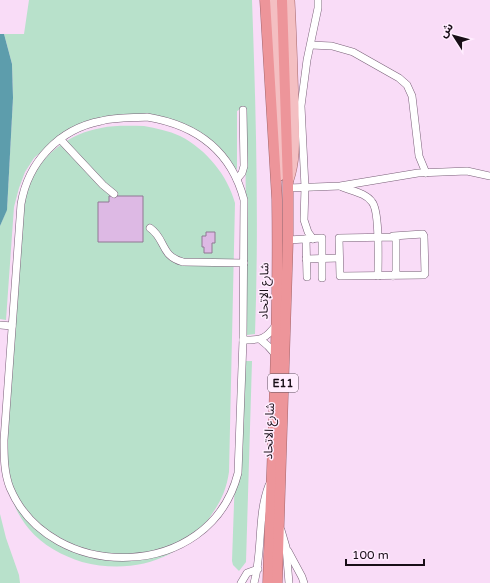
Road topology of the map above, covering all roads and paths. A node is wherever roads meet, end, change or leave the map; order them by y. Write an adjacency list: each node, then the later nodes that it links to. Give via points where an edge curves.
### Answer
1 (265, 0): 18 (highway, شارع الإتحاد / E11)
2 (274, 0): 18 (main road, via 280,170)
3 (282, 0): 14 (highway, E11)
4 (290, 0): 8 (main road)
5 (295, 0): 8 (main road)
6 (318, 0): 7 (street)
7 (311, 45): 11 (street, via 332,46 353,52 408,85 412,96 419,156); 16 (street, via 301,106)
8 (293, 49): 14 (main road, via 294,156)
9 (243, 110): 13 (street, via 244,166)
10 (60, 139): 13 (street, via 81,126 101,120 147,117 164,120 187,128 207,140 224,158); 17 (street); 34 (street, via 36,164 23,196)
11 (426, 173): 12 (street, via 467,171); 15 (street)
12 (490, 176)
13 (237, 179): 27 (street, via 244,200)
14 (288, 186): 16 (street); 23 (highway, شارع الاتحاد / E11)
15 (340, 186): 16 (street); 20 (street, via 362,194 373,203)
16 (305, 187): 22 (street, via 304,220)
17 (114, 194)
18 (277, 199): 33 (highway, شارع الإتحاد / E11)
19 (150, 228): 27 (street, via 158,235 164,249 177,260)
20 (377, 236): 21 (street); 25 (street, via 339,238); 28 (street)
21 (393, 236): 29 (street, via 396,238 396,271); 29 (street, via 423,234 425,274)
22 (309, 239): 23 (street); 24 (street, via 322,238); 26 (street)
23 (288, 240): 39 (highway, شارع الاتحاد / E11)
24 (322, 258): 25 (street); 26 (street); 31 (street)
25 (339, 258): 28 (street, via 340,276)
26 (306, 259): 30 (street)
27 (244, 263): 35 (street)
28 (378, 276): 29 (street)
29 (393, 276)
30 (307, 277)
31 (322, 278)
32 (0, 325): 34 (street)
33 (276, 325): 36 (street); 37 (highway, شارع الإتحاد / E11)
34 (12, 326): 41 (street, via 4,440 6,476 9,488 24,517)
35 (243, 340): 36 (street); 42 (street, via 238,472 235,484 218,518 198,539)
36 (261, 340): 37 (street)
37 (275, 354): 38 (highway, شارع الإتحاد / E11)
38 (272, 479): 43 (street, via 264,501); 46 (highway, شارع الإتحاد / E11)
39 (279, 524): 40 (street); 47 (highway, شارع الاتحاد / E11)
40 (286, 547): 48 (street); 49 (street)
41 (56, 548)
42 (182, 550)
43 (258, 569): 44 (street, via 247,573); 45 (street)
44 (241, 583)
45 (254, 583)
46 (268, 583)
47 (277, 583)
48 (289, 583)
49 (304, 583)

